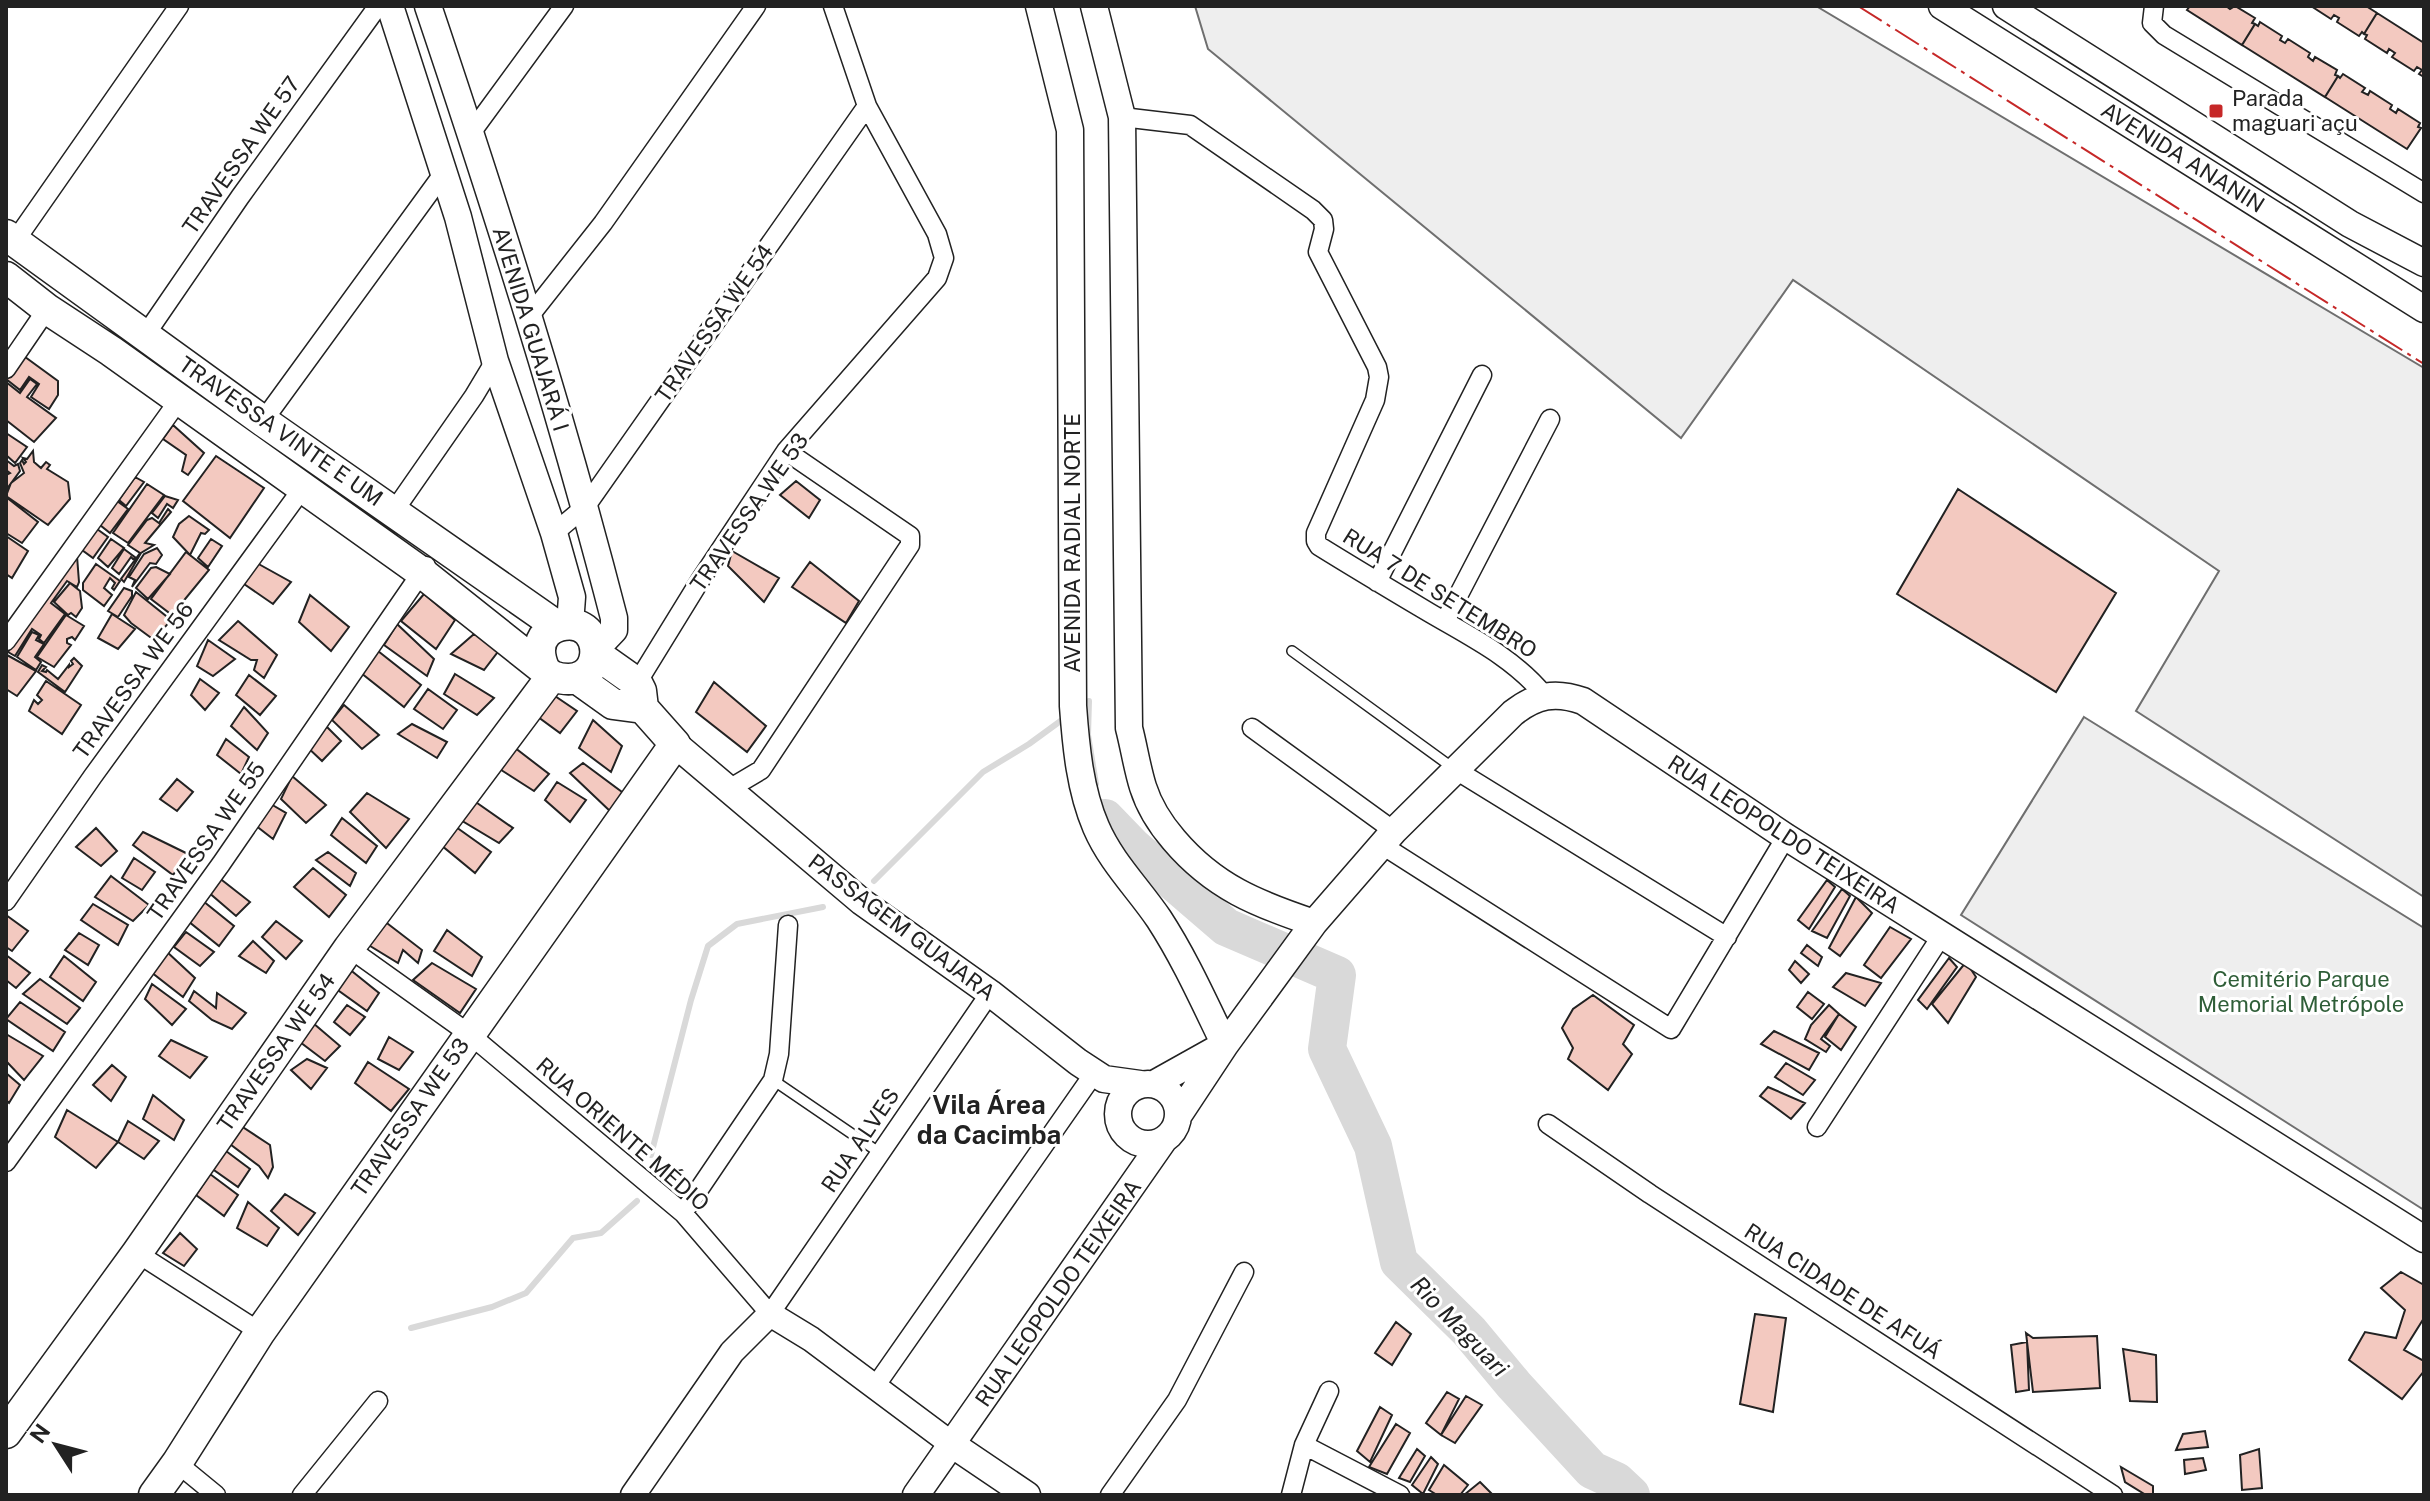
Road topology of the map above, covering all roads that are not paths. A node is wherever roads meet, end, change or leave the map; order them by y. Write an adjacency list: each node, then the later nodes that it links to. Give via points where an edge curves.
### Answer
1 (179, 6): 18 (street)
2 (378, 6): 24 (street, TRAVESSA WE 57)
3 (390, 6): 16 (main road, AVENIDA GUAJARÁ I)
4 (428, 6): 15 (main road, AVENIDA GUAJARÁ I)
5 (564, 6): 15 (street)
6 (756, 6): 23 (street, via 603,223)
7 (833, 6): 13 (street)
8 (1039, 6): 61 (main road, AVENIDA RADIAL NORTE, via 1070,130 1077,749 1087,800 1105,846 1175,944)
9 (1094, 6): 14 (main road)
10 (1942, 6): 22 (main road, AVENIDA ANANIN)
11 (2006, 6): 19 (main road, AVENIDA ANANIN, via 2350,224)
12 (2154, 6): 17 (street, via 2152,23 2164,35)
13 (867, 106): 31 (street, TRAVESSA WE 53, via 937,234 944,258 937,278); 33 (street, TRAVESSA WE 54)
14 (1122, 117): 38 (street, RUA 7 DE SETEMBRO, via 1190,125 1323,220 1318,252 1379,377 1375,400 1316,541); 55 (main road, via 1129,728 1143,790 1162,826 1194,863 1226,887)
15 (471, 133): 23 (main road, AVENIDA GUAJARÁ I)
16 (443, 174): 25 (main road, AVENIDA GUAJARÁ I); 30 (street)
17 (2421, 185)
18 (10, 238): 24 (main road, TRAVESSA VINTE E UM)
19 (2424, 263)
20 (6, 277): 21 (main road, TRAVESSA VINTE E UM)
21 (47, 309): 26 (street); 28 (main road, TRAVESSA VINTE E UM)
22 (2424, 309)
23 (528, 318): 33 (main road, AVENIDA GUAJARÁ I)
24 (146, 334): 30 (main road, TRAVESSA VINTE E UM)
25 (495, 361): 34 (street); 35 (main road, AVENIDA GUAJARÁ I)
26 (6, 369)
27 (1482, 375): 38 (street)
28 (179, 400): 32 (main road, TRAVESSA VINTE E UM); 41 (street)
29 (1550, 419): 39 (street)
30 (263, 421): 34 (main road, TRAVESSA VINTE E UM)
31 (786, 451): 45 (street, TRAVESSA WE 53, via 701,579); 50 (street, via 910,536 910,545 761,770)
32 (302, 489): 37 (main road, TRAVESSA VINTE E UM); 53 (street, TRAVESSA WE 56)
33 (586, 506): 35 (street, TRAVESSA WE 54); 43 (main road, AVENIDA GUAJARÁ I, via 614,618 614,630)
34 (394, 511): 36 (main road, TRAVESSA VINTE E UM)
35 (554, 533): 40 (main road, AVENIDA GUAJARÁ I, via 572,597)
36 (441, 544): 37 (street, TRAVESSA WE 55); 40 (main road, TRAVESSA VINTE E UM)
37 (421, 572): 44 (main road, TRAVESSA VINTE E UM); 71 (street, TRAVESSA WE 55, via 221,864)
38 (1377, 582): 39 (street, RUA 7 DE SETEMBRO)
39 (1445, 621): 46 (street, RUA 7 DE SETEMBRO, via 1509,660)
40 (564, 625): 43 (main road, via 583,627); 44 (main road, via 547,633 540,644 540,657)
41 (6, 641)
42 (1292, 651): 49 (lane)
43 (596, 652): 44 (main road, via 594,664); 45 (main road)
44 (558, 674): 45 (main road, TRAVESSA VINTE E UM, via 613,704); 58 (main road, TRAVESSA WE 54)
45 (640, 695): 48 (main road)
46 (1544, 695): 49 (main road, via 1513,713); 51 (main road, RUA LEOPOLDO TEIXEIRA, via 1583,701)
47 (1252, 728): 52 (street)
48 (675, 744): 50 (main road, PASSAGEM GUAJARA); 60 (main road, TRAVESSA WE 53)
49 (1456, 770): 52 (main road); 57 (street)
50 (729, 789): 59 (main road, PASSAGEM GUAJARA, via 862,902)
51 (1786, 837): 56 (main road, RUA LEOPOLDO TEIXEIRA); 57 (street)
52 (1388, 838): 55 (main road); 57 (street, via 1671,1029)
53 (6, 901)
54 (788, 925): 63 (street)
55 (1309, 931): 61 (main road)
56 (1942, 935): 68 (street); 73 (main road, RUA LEOPOLDO TEIXEIRA)
57 (1727, 937)
58 (349, 948): 60 (street, RUA ORIENTE MÉDIO); 74 (main road, TRAVESSA WE 54)
59 (990, 993): 62 (main road, PASSAGEM GUAJARA); 70 (street, RUA ALVES)
60 (468, 1033): 72 (street, RUA ORIENTE MÉDIO); 77 (main road, TRAVESSA WE 53)
61 (1225, 1045): 64 (main road); 66 (main road)
62 (1083, 1072): 64 (main road, PASSAGEM GUAJARA); 65 (main road, PASSAGEM GUAJARA); 78 (street)
63 (773, 1080): 70 (lane); 72 (street)
64 (1147, 1084): 65 (main road, via 1124,1094); 66 (main road, via 1169,1092)
65 (1117, 1112): 69 (main road, via 1122,1131 1136,1143)
66 (1178, 1116): 69 (main road)
67 (1548, 1124): 94 (street, RUA CIDADE DE AFUÁ)
68 (1817, 1127)
69 (1163, 1141): 82 (main road, RUA LEOPOLDO TEIXEIRA)
70 (880, 1153): 76 (street, RUA ALVES)
71 (6, 1162)
72 (683, 1213): 76 (street, RUA ORIENTE MÉDIO)
73 (2424, 1239)
74 (137, 1253): 77 (street); 81 (main road, TRAVESSA WE 54)
75 (1244, 1272): 91 (street, via 1177,1400)
76 (770, 1314): 78 (street); 88 (street, via 732,1352)
77 (260, 1332): 84 (main road, TRAVESSA WE 53)
78 (874, 1388): 82 (street)
79 (1329, 1391): 83 (street)
80 (378, 1401): 87 (street)
81 (6, 1433)
82 (953, 1445): 89 (main road, RUA LEOPOLDO TEIXEIRA); 90 (main road)
83 (1304, 1445): 92 (street); 93 (street)
84 (177, 1463): 85 (main road, TRAVESSA WE 53); 86 (street)
85 (154, 1495)
86 (216, 1495)
87 (302, 1495)
88 (633, 1495)
89 (916, 1495)
90 (1027, 1495)
91 (1110, 1495)
92 (1291, 1495)
93 (1400, 1495)
94 (2113, 1495)

